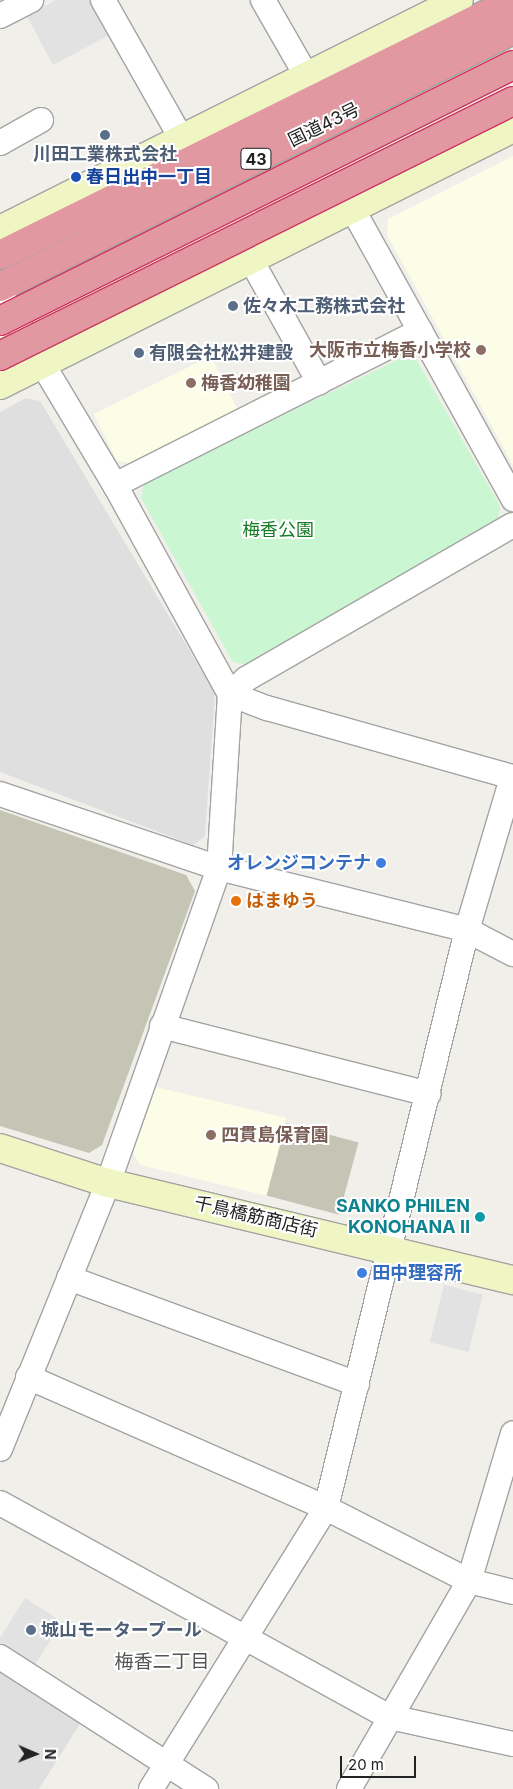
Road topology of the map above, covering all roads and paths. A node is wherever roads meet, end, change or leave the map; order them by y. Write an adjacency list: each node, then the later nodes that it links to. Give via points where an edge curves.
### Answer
1 (31, 0): 7 (street)
2 (103, 0): 14 (street)
3 (263, 0): 10 (street)
4 (458, 0): 6 (street)
5 (513, 1): 18 (highway, 43)
6 (429, 7): 10 (street)
7 (0, 16)
8 (513, 30): 20 (highway, 国道43号 / 43)
9 (513, 66): 22 (highway, 国道43号 / 43, bridge)
10 (306, 75): 14 (street)
11 (513, 101): 24 (highway, bridge)
12 (41, 120): 15 (street)
13 (513, 128): 16 (street)
14 (181, 138): 17 (street)
15 (0, 143)
16 (352, 208): 19 (street); 23 (street)
17 (0, 230)
18 (0, 255)
19 (251, 260): 25 (street); 26 (street)
20 (0, 287)
21 (0, 294): 25 (street)
22 (0, 321)
23 (420, 331): 26 (street); 29 (street)
24 (0, 356)
25 (43, 364): 27 (street); 28 (street)
26 (319, 382): 28 (street)
27 (0, 386)
28 (114, 485): 31 (street)
29 (513, 499)
30 (513, 525): 31 (street, via 246,679)
31 (230, 694): 32 (street, via 266,708); 34 (street)
32 (512, 777): 35 (street)
33 (0, 794): 34 (street)
34 (219, 868): 35 (street); 37 (street)
35 (467, 930): 36 (street); 38 (street)
36 (513, 954)
37 (162, 1026): 38 (street); 40 (street)
38 (428, 1094): 41 (street)
39 (0, 1148): 40 (street, 千鳥橋筋商店街)
40 (108, 1183): 41 (street, 千鳥橋筋商店街); 42 (street)
41 (392, 1249): 43 (street, 千鳥橋筋商店街); 45 (street)
42 (69, 1278): 44 (street); 45 (street)
43 (513, 1280)
44 (28, 1377): 47 (street); 49 (street)
45 (358, 1384): 49 (street)
46 (512, 1438): 50 (street)
47 (0, 1450)
48 (0, 1504): 52 (street)
49 (326, 1508): 50 (street); 52 (street)
50 (469, 1581): 51 (street); 54 (street)
51 (513, 1592)
52 (247, 1639): 54 (street); 56 (street)
53 (0, 1657): 56 (street)
54 (390, 1717): 55 (street); 59 (street)
55 (513, 1744)
56 (166, 1764): 57 (street); 58 (street)
57 (151, 1789)
58 (206, 1789)
59 (349, 1789)

